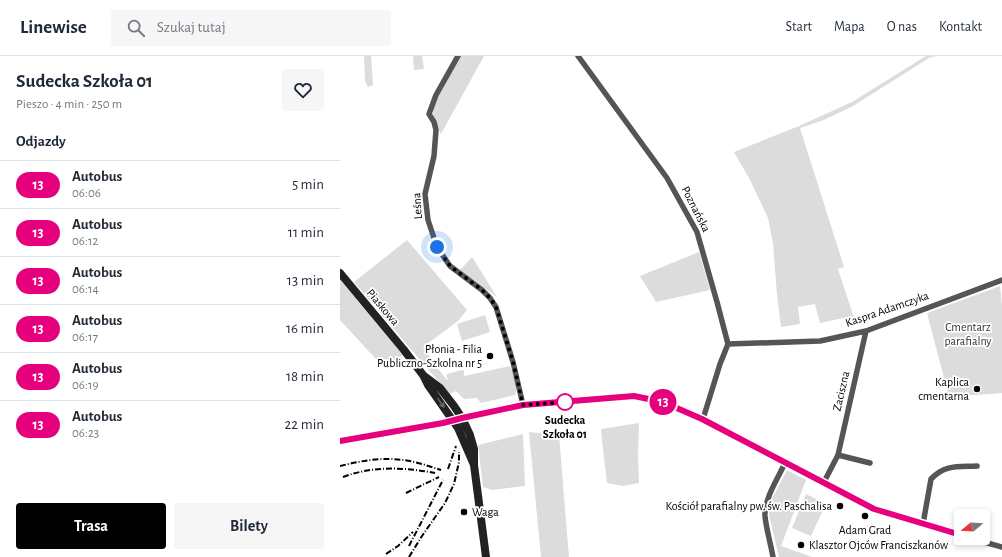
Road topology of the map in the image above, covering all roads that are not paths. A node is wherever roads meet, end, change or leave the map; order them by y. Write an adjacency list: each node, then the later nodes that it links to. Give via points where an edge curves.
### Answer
1 (458, 56): 8 (street, Leśna, via 436,95 429,114 436,130 434,156 425,194 428,220 437,247 450,266 482,290 496,307)
2 (578, 56): 6 (street, Poznańska, via 667,178 697,232)
3 (340, 273): 7 (main road, Piaskowa)
4 (1002, 280): 5 (street, Kaspra Adamczyka)
5 (866, 331): 6 (street, Kaspra Adamczyka, via 820,341); 13 (street, Zaciszna)
6 (728, 344): 10 (street)
7 (423, 375): 9 (main road, Piaskowa, via 440,388); 11 (main road, Piaskowa, one-way to 11)
8 (523, 405): 9 (street); 10 (street, via 634,396 663,402)
9 (462, 418): 11 (street); 16 (main road, Piaskowa, via 472,440)
10 (702, 419): 14 (street)
11 (453, 421): 12 (street); 16 (main road, Piaskowa)
12 (340, 440)
13 (838, 455): 15 (street); 18 (street, Zaciszna)
14 (785, 463): 18 (street); 24 (street, via 767,503 765,515)
15 (870, 463)
16 (474, 465): 23 (main road, Piaskowa)
17 (977, 466): 19 (street, via 951,467 931,479)
18 (824, 482): 19 (street, via 874,509)
19 (923, 524): 20 (street)
20 (954, 533)
21 (990, 544): 22 (street)
22 (1002, 547)
23 (486, 557)
24 (773, 557)

